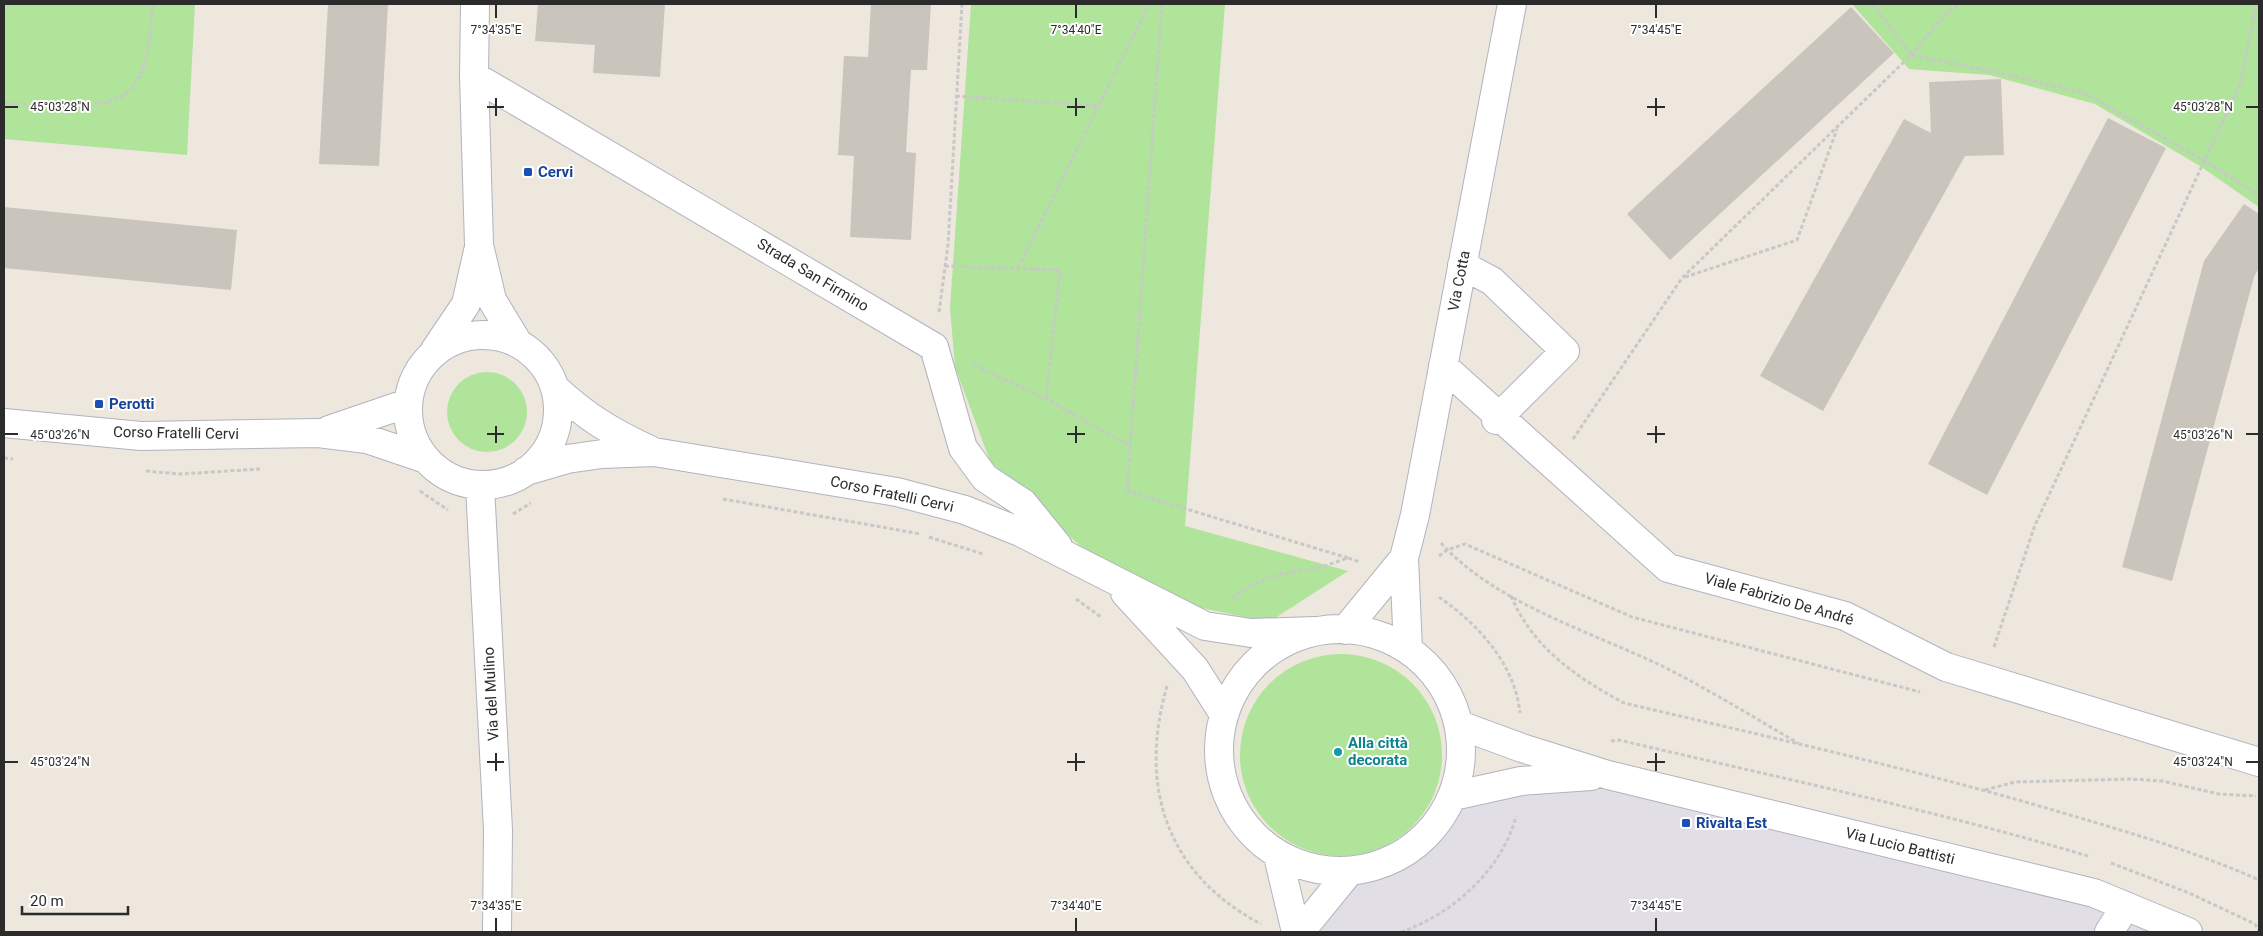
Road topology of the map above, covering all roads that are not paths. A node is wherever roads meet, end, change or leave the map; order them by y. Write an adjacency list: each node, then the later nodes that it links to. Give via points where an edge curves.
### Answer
1 (475, 4): 3 (street)
2 (1512, 4): 5 (street, Via Cotta)
3 (474, 76): 4 (street); 18 (street, Strada San Firmino, via 934,347 963,448 985,478 1022,503)
4 (480, 245): 6 (street, via 492,300); 7 (street, via 466,304)
5 (1462, 266): 8 (street, Via Cotta); 11 (street, via 1492,281 1565,351)
6 (518, 343): 7 (street, via 493,336 470,336); 9 (street, via 534,354)
7 (433, 353): 10 (street, via 415,376)
8 (1443, 366): 11 (street, Viale Fabrizio De André); 19 (street, Via Cotta, via 1415,515)
9 (556, 389): 14 (street, Corso Fratelli Cervi, via 581,413 611,432); 16 (street, via 559,413 553,438 540,459)
10 (408, 403): 13 (street, Corso Fratelli Cervi); 15 (street, via 413,437)
11 (1498, 418): 26 (street, Viale Fabrizio De André, via 1668,568 1846,616 1946,667)
12 (4, 423): 13 (street, Corso Fratelli Cervi, via 141,436)
13 (318, 433): 15 (street, Corso Fratelli Cervi, via 367,439)
14 (654, 452): 16 (street, Corso Fratelli Cervi, via 567,459); 18 (street, Corso Fratelli Cervi, via 897,492 965,510)
15 (426, 459): 17 (street, via 449,476)
16 (526, 471): 17 (street, via 505,482)
17 (480, 486): 32 (street, Via del Mulino, via 498,830)
18 (1064, 553): 20 (street, Corso Fratelli Cervi)
19 (1400, 571): 21 (street, Via Cotta); 23 (street, Via Cotta)
20 (1115, 582): 22 (street, Corso Fratelli Cervi, via 1205,626 1251,633); 24 (street, Corso Fratelli Cervi, via 1195,669)
21 (1345, 630): 22 (street); 23 (street, via 1379,634)
22 (1315, 632): 24 (street, via 1289,640 1263,656 1239,681)
23 (1408, 650): 25 (street, via 1433,670 1454,700)
24 (1224, 713): 29 (street, via 1217,752 1224,791 1242,825)
25 (1462, 726): 27 (street, Via Lucio Battisti); 28 (street, via 1461,758)
26 (2259, 762)
27 (1608, 775): 28 (street, Via Lucio Battisti, via 1521,781); 31 (street, Via Lucio Battisti, via 2094,893)
28 (1453, 796): 30 (street, via 1434,828 1408,852 1379,866)
29 (1278, 856): 30 (street, via 1318,871); 33 (street)
30 (1349, 872): 33 (street)
31 (2126, 906): 34 (street); 35 (street, Via Lucio Battisti)
32 (497, 932)
33 (1298, 932)
34 (2110, 932)
35 (2188, 932)

